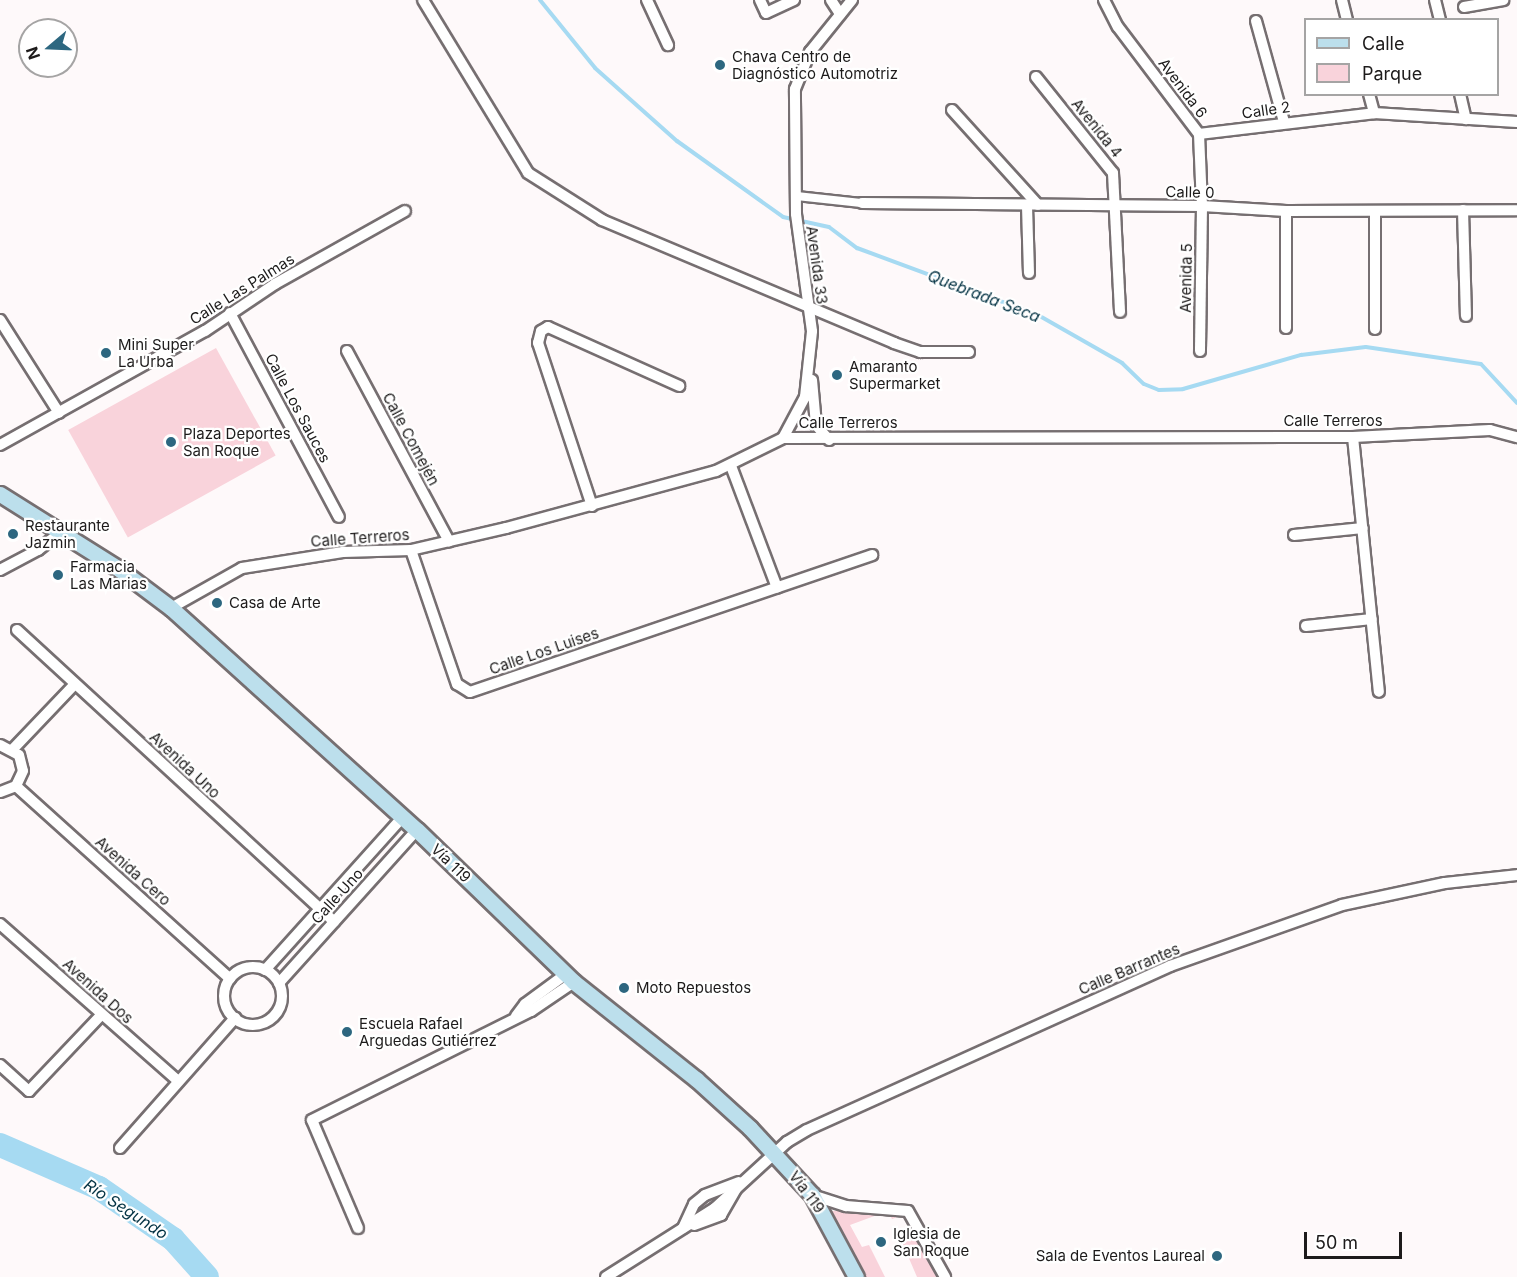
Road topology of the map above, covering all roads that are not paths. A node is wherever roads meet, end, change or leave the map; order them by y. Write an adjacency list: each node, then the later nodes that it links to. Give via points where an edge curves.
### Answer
1 (423, 0): 37 (street, via 528,173 602,220)
2 (647, 0): 16 (street)
3 (760, 0): 4 (street, via 766,13)
4 (794, 0)
5 (831, 0): 12 (street)
6 (852, 0): 12 (street)
7 (1104, 0): 25 (street, Avenida 6, via 1118,27)
8 (1342, 0): 13 (street)
9 (1435, 0): 14 (street)
10 (1503, 0): 11 (street)
11 (1464, 7)
12 (840, 14): 26 (street, Avenida 33, via 810,52 795,89)
13 (1346, 18)
14 (1440, 18)
15 (1256, 21): 23 (street)
16 (668, 45)
17 (1036, 77): 29 (street, Avenida 4, via 1113,172)
18 (1369, 96): 21 (street)
19 (1460, 96): 22 (street)
20 (952, 110): 28 (street)
21 (1374, 113): 22 (street, Calle 2); 23 (street, Calle 2)
22 (1466, 119): 24 (street, Calle 2)
23 (1284, 122): 25 (street, Calle 2)
24 (1517, 122)
25 (1199, 134): 30 (street, Avenida 6)
26 (796, 196): 27 (street); 37 (street, Avenida 33)
27 (862, 203): 28 (street, Calle 0)
28 (1033, 206): 29 (street, Calle 0); 36 (street)
29 (1116, 206): 30 (street, Calle 0); 38 (street, Avenida 4)
30 (1202, 206): 33 (street, Calle 0); 45 (street, Avenida 5)
31 (1463, 210): 32 (street, Calle 0); 34 (street, Calle 0); 40 (street)
32 (1517, 210)
33 (1287, 211): 34 (street, Calle 0); 42 (street)
34 (1375, 211): 43 (street)
35 (405, 212): 39 (street, Calle Las Palmas)
36 (1029, 273)
37 (808, 307): 46 (street, via 920,352); 47 (street, Avenida 33, via 812,331)
38 (1120, 312)
39 (230, 313): 49 (street, Calle Las Palmas); 58 (street, Calle Los Sauces)
40 (1466, 315)
41 (0, 320): 49 (street)
42 (1286, 328)
43 (1375, 329)
44 (347, 351): 62 (street, Calle Comején)
45 (1200, 351)
46 (969, 352)
47 (810, 369): 52 (street, Avenida 33, via 805,397); 53 (street, via 816,425)
48 (679, 386): 57 (street, via 548,327 541,331 538,343)
49 (59, 413): 54 (street, Calle Las Palmas)
50 (1353, 437): 51 (street, Calle Terreros, via 1490,430); 53 (street, Calle Terreros, via 1074,435); 59 (street)
51 (1517, 437)
52 (783, 438): 53 (street, Calle Terreros); 55 (street, Calle Terreros)
53 (829, 440)
54 (0, 445)
55 (731, 466): 57 (street, Calle Terreros); 66 (street)
56 (0, 494): 60 (main road, Vía 119)
57 (592, 506): 62 (street, Calle Terreros)
58 (339, 517)
59 (1363, 528): 61 (street); 68 (street)
60 (62, 531): 65 (street, via 38,550); 67 (main road, Vía 119)
61 (1294, 535)
62 (449, 541): 63 (street, Calle Terreros)
63 (411, 550): 66 (street, Calle Los Luises, via 457,684 470,692); 67 (street, Calle Terreros, via 343,552 242,568)
64 (872, 555): 66 (street, Calle Los Luises)
65 (0, 570)
66 (777, 588)
67 (171, 608): 77 (main road, Vía 119)
68 (1372, 619): 69 (street); 72 (street)
69 (1306, 626)
70 (17, 630): 71 (street, Avenida Uno)
71 (75, 684): 74 (street); 80 (street, Avenida Uno)
72 (1379, 692)
73 (0, 745): 74 (street)
74 (13, 749): 75 (street, via 22,763)
75 (16, 786): 76 (street); 85 (street, Avenida Cero)
76 (0, 792)
77 (403, 817): 78 (main road, Vía 119); 80 (street, Calle Uno)
78 (417, 830): 81 (street, Calle Uno); 84 (main road, Vía 119)
79 (1517, 875): 92 (street, Calle Barrantes, via 1387,894 1220,947 807,1130)
80 (320, 909): 81 (street, Avenida Uno); 83 (street, Calle Uno)
81 (334, 922): 86 (street, Calle Uno)
82 (0, 924): 87 (street, Avenida Dos)
83 (265, 970): 85 (street, via 245,968); 86 (street)
84 (570, 978): 92 (main road, Vía 119, via 696,1079); 95 (street, via 525,1004 516,1016 312,1120)
85 (230, 979): 88 (street, via 224,995)
86 (279, 983): 88 (street, via 282,1000 274,1016 259,1024)
87 (101, 1015): 89 (street, via 29,1091); 90 (street, Avenida Dos)
88 (235, 1018): 90 (street)
89 (0, 1065)
90 (177, 1080): 91 (street)
91 (120, 1148)
92 (776, 1152): 93 (street, Calle Barrantes); 94 (main road, Vía 119)
93 (739, 1182): 96 (street, via 715,1208); 96 (street, via 699,1199)
94 (812, 1195): 98 (main road, Vía 119); 99 (street, via 846,1206 908,1211)
95 (358, 1228)
96 (682, 1228): 97 (street)
97 (606, 1277)
98 (856, 1277)
99 (945, 1277)

